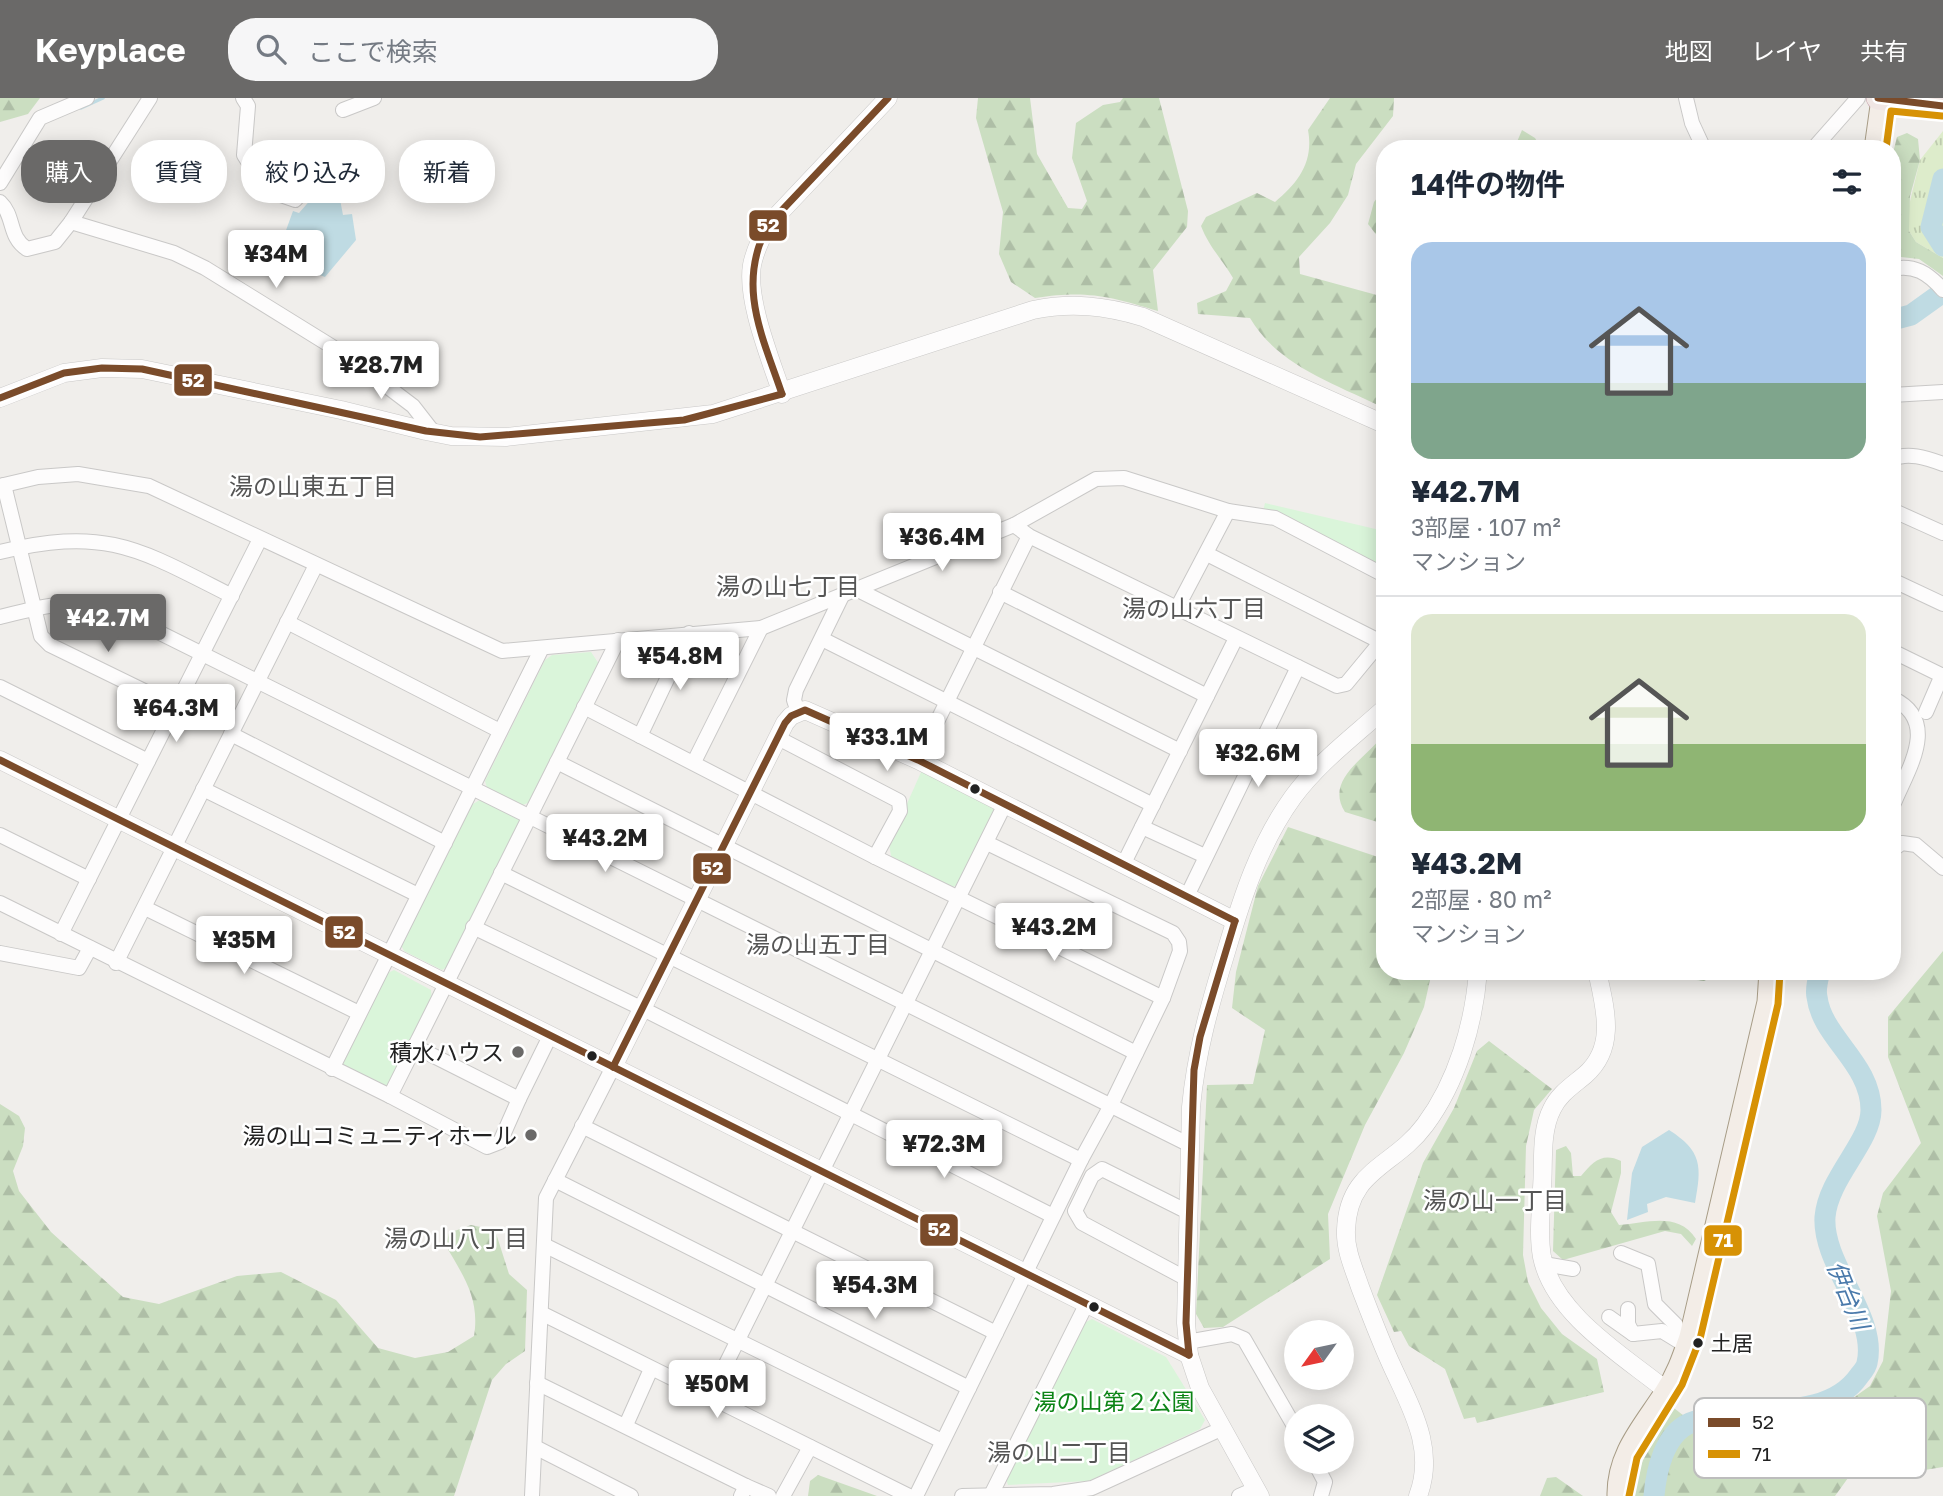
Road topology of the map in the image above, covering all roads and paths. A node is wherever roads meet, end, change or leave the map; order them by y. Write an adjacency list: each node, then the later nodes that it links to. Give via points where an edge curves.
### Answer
1 (87, 98): 15 (street, via 40,117)
2 (150, 98): 17 (street)
3 (243, 98): 11 (street, via 248,106)
4 (374, 98): 10 (street)
5 (1686, 98): 12 (street)
6 (1858, 98): 13 (street)
7 (1881, 98): 9 (highway); 14 (main road)
8 (888, 99): 21 (street, via 768,225 757,247 751,268 753,293)
9 (1939, 106)
10 (343, 110)
11 (245, 140)
12 (1700, 140)
13 (1821, 140)
14 (1876, 140)
15 (0, 183)
16 (0, 202): 17 (street, via 18,244 27,249 55,242)
17 (71, 222): 25 (street, via 141,241 205,268 370,374 413,406)
18 (1901, 268): 19 (street, via 1925,272)
19 (1943, 290)
20 (1943, 392): 22 (street)
21 (782, 394): 24 (street, via 1063,303 1143,317); 25 (street, via 684,420 506,437)
22 (1901, 394)
23 (0, 398): 25 (street, via 64,373 142,369)
24 (1376, 420)
25 (434, 433)
26 (1901, 458): 27 (street, via 1925,457)
27 (1943, 464)
28 (2, 485): 34 (street, via 78,474 149,485); 35 (street)
29 (1227, 511): 31 (street, via 1109,477 1096,479); 37 (street); 39 (street, via 1275,518)
30 (1901, 514): 32 (street)
31 (1014, 525): 33 (street); 41 (street)
32 (1943, 533)
33 (1029, 536): 42 (street); 46 (street)
34 (260, 539): 38 (street); 43 (street)
35 (20, 547): 36 (street); 43 (street, via 85,539 119,545 157,558); 47 (street)
36 (0, 552)
37 (1207, 554): 46 (street); 52 (street)
38 (316, 565): 49 (street); 56 (street, via 502,651)
39 (1376, 571)
40 (1901, 584): 45 (street)
41 (856, 589): 44 (street); 57 (street)
42 (1000, 592): 57 (street); 65 (street)
43 (232, 596): 59 (street)
44 (842, 596): 50 (street); 54 (street)
45 (1943, 604)
46 (1177, 608): 53 (street)
47 (33, 609): 48 (street); 59 (street, via 74,602 97,605); 67 (street, via 41,636 50,645)
48 (0, 617)
49 (287, 622): 63 (street); 73 (street)
50 (761, 628): 51 (street); 82 (street)
51 (688, 634): 55 (street); 75 (street)
52 (1376, 637)
53 (1236, 638): 61 (street); 65 (street)
54 (822, 639): 66 (street); 70 (street, via 796,690)
55 (618, 640): 56 (street); 69 (street)
56 (542, 648): 73 (street)
57 (974, 648): 66 (street); 77 (street)
58 (1376, 648): 61 (street, via 1346,684 1337,686)
59 (204, 652): 63 (street); 67 (street)
60 (1901, 655): 62 (street)
61 (1298, 667): 99 (street)
62 (1943, 675): 71 (street)
63 (258, 679): 74 (street); 83 (street)
64 (0, 687): 80 (street)
65 (1207, 696): 77 (street)
66 (947, 702): 79 (street); 88 (street)
67 (175, 706): 80 (street)
68 (1901, 706): 84 (street, via 1918,728 1919,745)
69 (584, 707): 75 (street); 81 (street)
70 (798, 712): 76 (street, via 785,723); 79 (street, via 814,712)
71 (1926, 712)
72 (1376, 716): 110 (street, via 1321,765 1271,829)
73 (500, 731): 83 (street)
74 (230, 734): 85 (street); 93 (street)
75 (640, 736): 82 (street)
76 (778, 738): 86 (street); 98 (street, via 899,801 900,811)
77 (1180, 751): 88 (street)
78 (0, 760): 90 (street)
79 (918, 760): 87 (street)
80 (148, 761): 90 (street)
81 (557, 762): 89 (street); 97 (street)
82 (694, 762): 86 (street)
83 (473, 787): 89 (street); 93 (street)
84 (1901, 787)
85 (203, 789): 96 (street); 104 (street)
86 (752, 792): 97 (street); 98 (street)
87 (1005, 804): 94 (street); 100 (street)
88 (1153, 805): 91 (street)
89 (528, 817): 102 (street); 107 (street)
90 (119, 818): 96 (street); 103 (street)
91 (1142, 827): 99 (street); 100 (street)
92 (0, 835): 103 (street)
93 (445, 843): 104 (street)
94 (987, 843): 105 (street); 123 (street, via 1172,933 1180,951)
95 (1901, 844): 101 (street, via 1916,845)
96 (174, 846): 109 (street); 116 (street)
97 (724, 847): 107 (street); 114 (street)
98 (875, 856): 105 (street)
99 (1205, 856): 106 (street)
100 (1124, 863): 106 (street)
101 (1943, 869)
102 (501, 873): 111 (street); 117 (street)
103 (89, 879): 112 (street)
104 (418, 895): 116 (street)
105 (961, 896): 114 (street); 123 (street)
106 (1187, 896): 110 (street)
107 (698, 900): 117 (street); 124 (street)
108 (0, 903): 112 (street)
109 (145, 908): 118 (street); 126 (street)
110 (1235, 922): 138 (street, via 1200,1037)
111 (474, 927): 122 (street); 125 (street)
112 (61, 934): 113 (street)
113 (90, 948): 115 (street, via 79,968); 118 (street)
114 (933, 950): 124 (street); 129 (street)
115 (0, 953)
116 (389, 955): 122 (street); 126 (street)
117 (672, 955): 125 (street); 130 (street)
118 (116, 963): 132 (street)
119 (1477, 980): 185 (street, via 1471,1022 1436,1108 1410,1142 1362,1180 1347,1215 1352,1264 1424,1441 1424,1477)
120 (1599, 980): 147 (street, via 1607,1019 1604,1045 1593,1068 1557,1099 1545,1128 1540,1237)
121 (1769, 980): 159 (main road, via 1768,1002)
122 (446, 983): 127 (street); 128 (street)
123 (1163, 998): 129 (street)
124 (905, 1005): 130 (street); 135 (street)
125 (643, 1009): 131 (street); 136 (street)
126 (359, 1013): 132 (street)
127 (550, 1036): 131 (street); 134 (street)
128 (414, 1046): 133 (street); 134 (street)
129 (1136, 1053): 135 (street)
130 (878, 1058): 136 (street); 139 (street)
131 (613, 1067): 137 (street); 140 (street)
132 (332, 1069): 133 (street)
133 (390, 1096): 134 (street, via 487,1147 500,1142)
134 (519, 1099)
135 (1110, 1107): 138 (street); 139 (street)
136 (851, 1113): 140 (street); 143 (street)
137 (582, 1126): 141 (street); 144 (street)
138 (1190, 1145): 142 (street)
139 (1081, 1160): 143 (street)
140 (822, 1172): 144 (street); 149 (street)
141 (555, 1180): 145 (street, via 546,1198); 151 (street)
142 (1188, 1212): 150 (street); 150 (street, via 1102,1170 1092,1176 1075,1211 1082,1223)
143 (1053, 1216): 149 (street)
144 (792, 1231): 151 (street); 156 (street)
145 (544, 1245): 154 (street); 158 (street)
146 (1621, 1252): 159 (street, via 1648,1264 1656,1304 1676,1325)
147 (1544, 1264): 148 (street); 164 (street, via 1554,1289 1580,1321)
148 (1573, 1269)
149 (1025, 1273): 152 (street); 156 (street)
150 (1187, 1279): 160 (street)
151 (765, 1285): 158 (street); 163 (street)
152 (1087, 1303): 160 (street); 174 (street)
153 (1628, 1309): 157 (street)
154 (541, 1313): 161 (street); 162 (street)
155 (1609, 1317): 157 (street)
156 (996, 1333): 163 (street)
157 (1633, 1334): 159 (street, via 1662,1331)
158 (738, 1339): 165 (street); 169 (street)
159 (1681, 1343): 164 (main road)
160 (1188, 1348): 166 (street, via 1232,1334 1244,1339); 168 (street, via 1200,1388)
161 (651, 1369): 165 (street); 167 (street)
162 (537, 1383): 167 (street); 170 (street)
163 (969, 1388): 169 (street)
164 (1667, 1391): 186 (main road, via 1627,1448)
165 (710, 1396): 171 (street)
166 (1284, 1408)
167 (626, 1425): 173 (street)
168 (1221, 1429): 175 (street); 176 (street, via 1092,1488)
169 (943, 1441): 182 (street)
170 (535, 1447): 177 (street); 178 (street)
171 (810, 1447): 180 (street); 181 (street)
172 (1321, 1474): 184 (street, via 1325,1482)
173 (744, 1491): 179 (street)
174 (991, 1494): 176 (street); 183 (street)
175 (1251, 1494)
176 (1053, 1495)
177 (532, 1496)
178 (631, 1496)
179 (769, 1496)
180 (783, 1496)
181 (909, 1496)
182 (916, 1496)
183 (962, 1496)
184 (1321, 1496)
185 (1418, 1496)
186 (1618, 1496)

